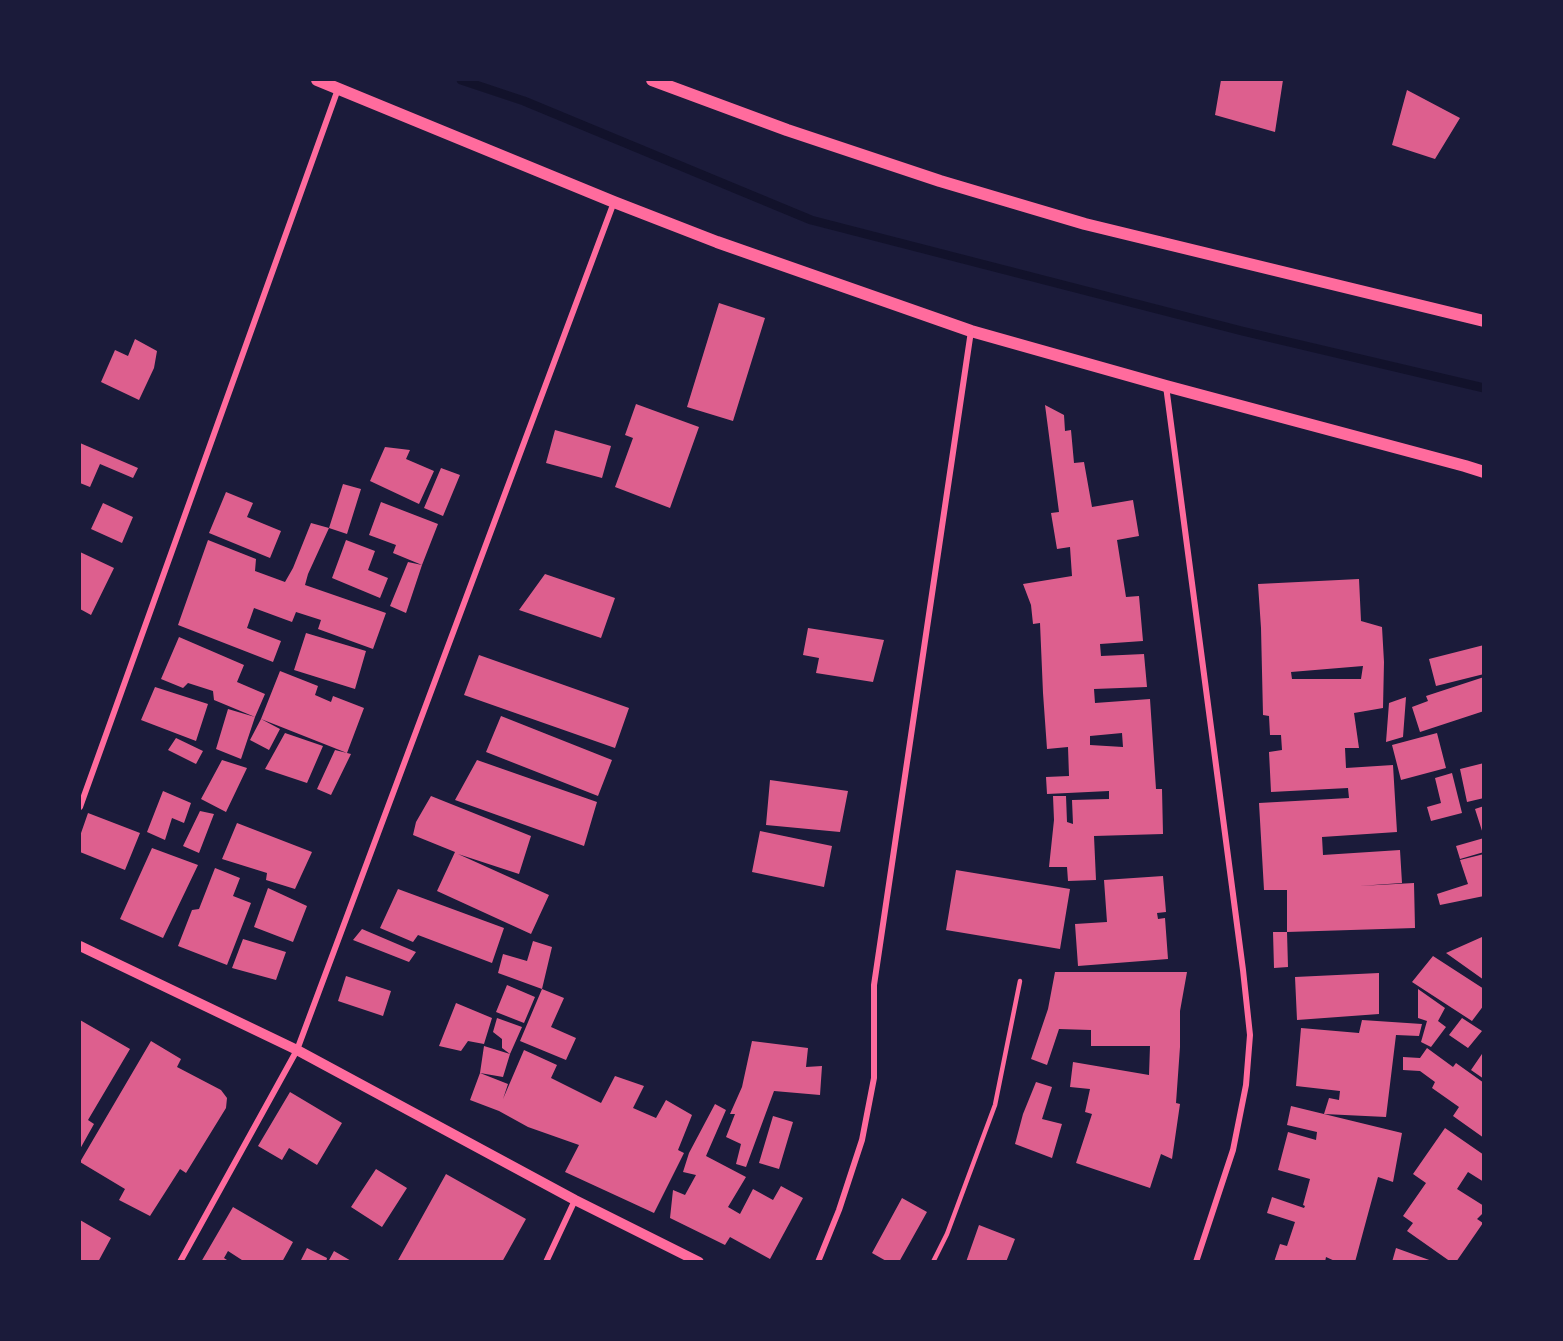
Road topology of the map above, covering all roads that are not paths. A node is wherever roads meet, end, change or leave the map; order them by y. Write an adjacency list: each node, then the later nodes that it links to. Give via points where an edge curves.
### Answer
1 (317, 80): 3 (main road)
2 (652, 80): 5 (main road, via 940,181 1085,224)
3 (338, 89): 4 (main road); 9 (street)
4 (614, 202): 6 (main road); 12 (street)
5 (1484, 321)
6 (971, 331): 7 (main road); 17 (street, via 874,985 874,1078 862,1140)
7 (1166, 386): 8 (main road); 19 (street, via 1250,1035 1246,1085 1233,1150)
8 (1484, 472)
9 (80, 807)
10 (80, 946): 12 (street)
11 (1020, 981): 18 (lane, via 995,1105)
12 (297, 1050): 13 (street); 14 (street)
13 (575, 1200): 15 (street); 16 (street)
14 (180, 1262)
15 (546, 1262)
16 (699, 1262)
17 (818, 1262)
18 (933, 1262)
19 (1196, 1262)

